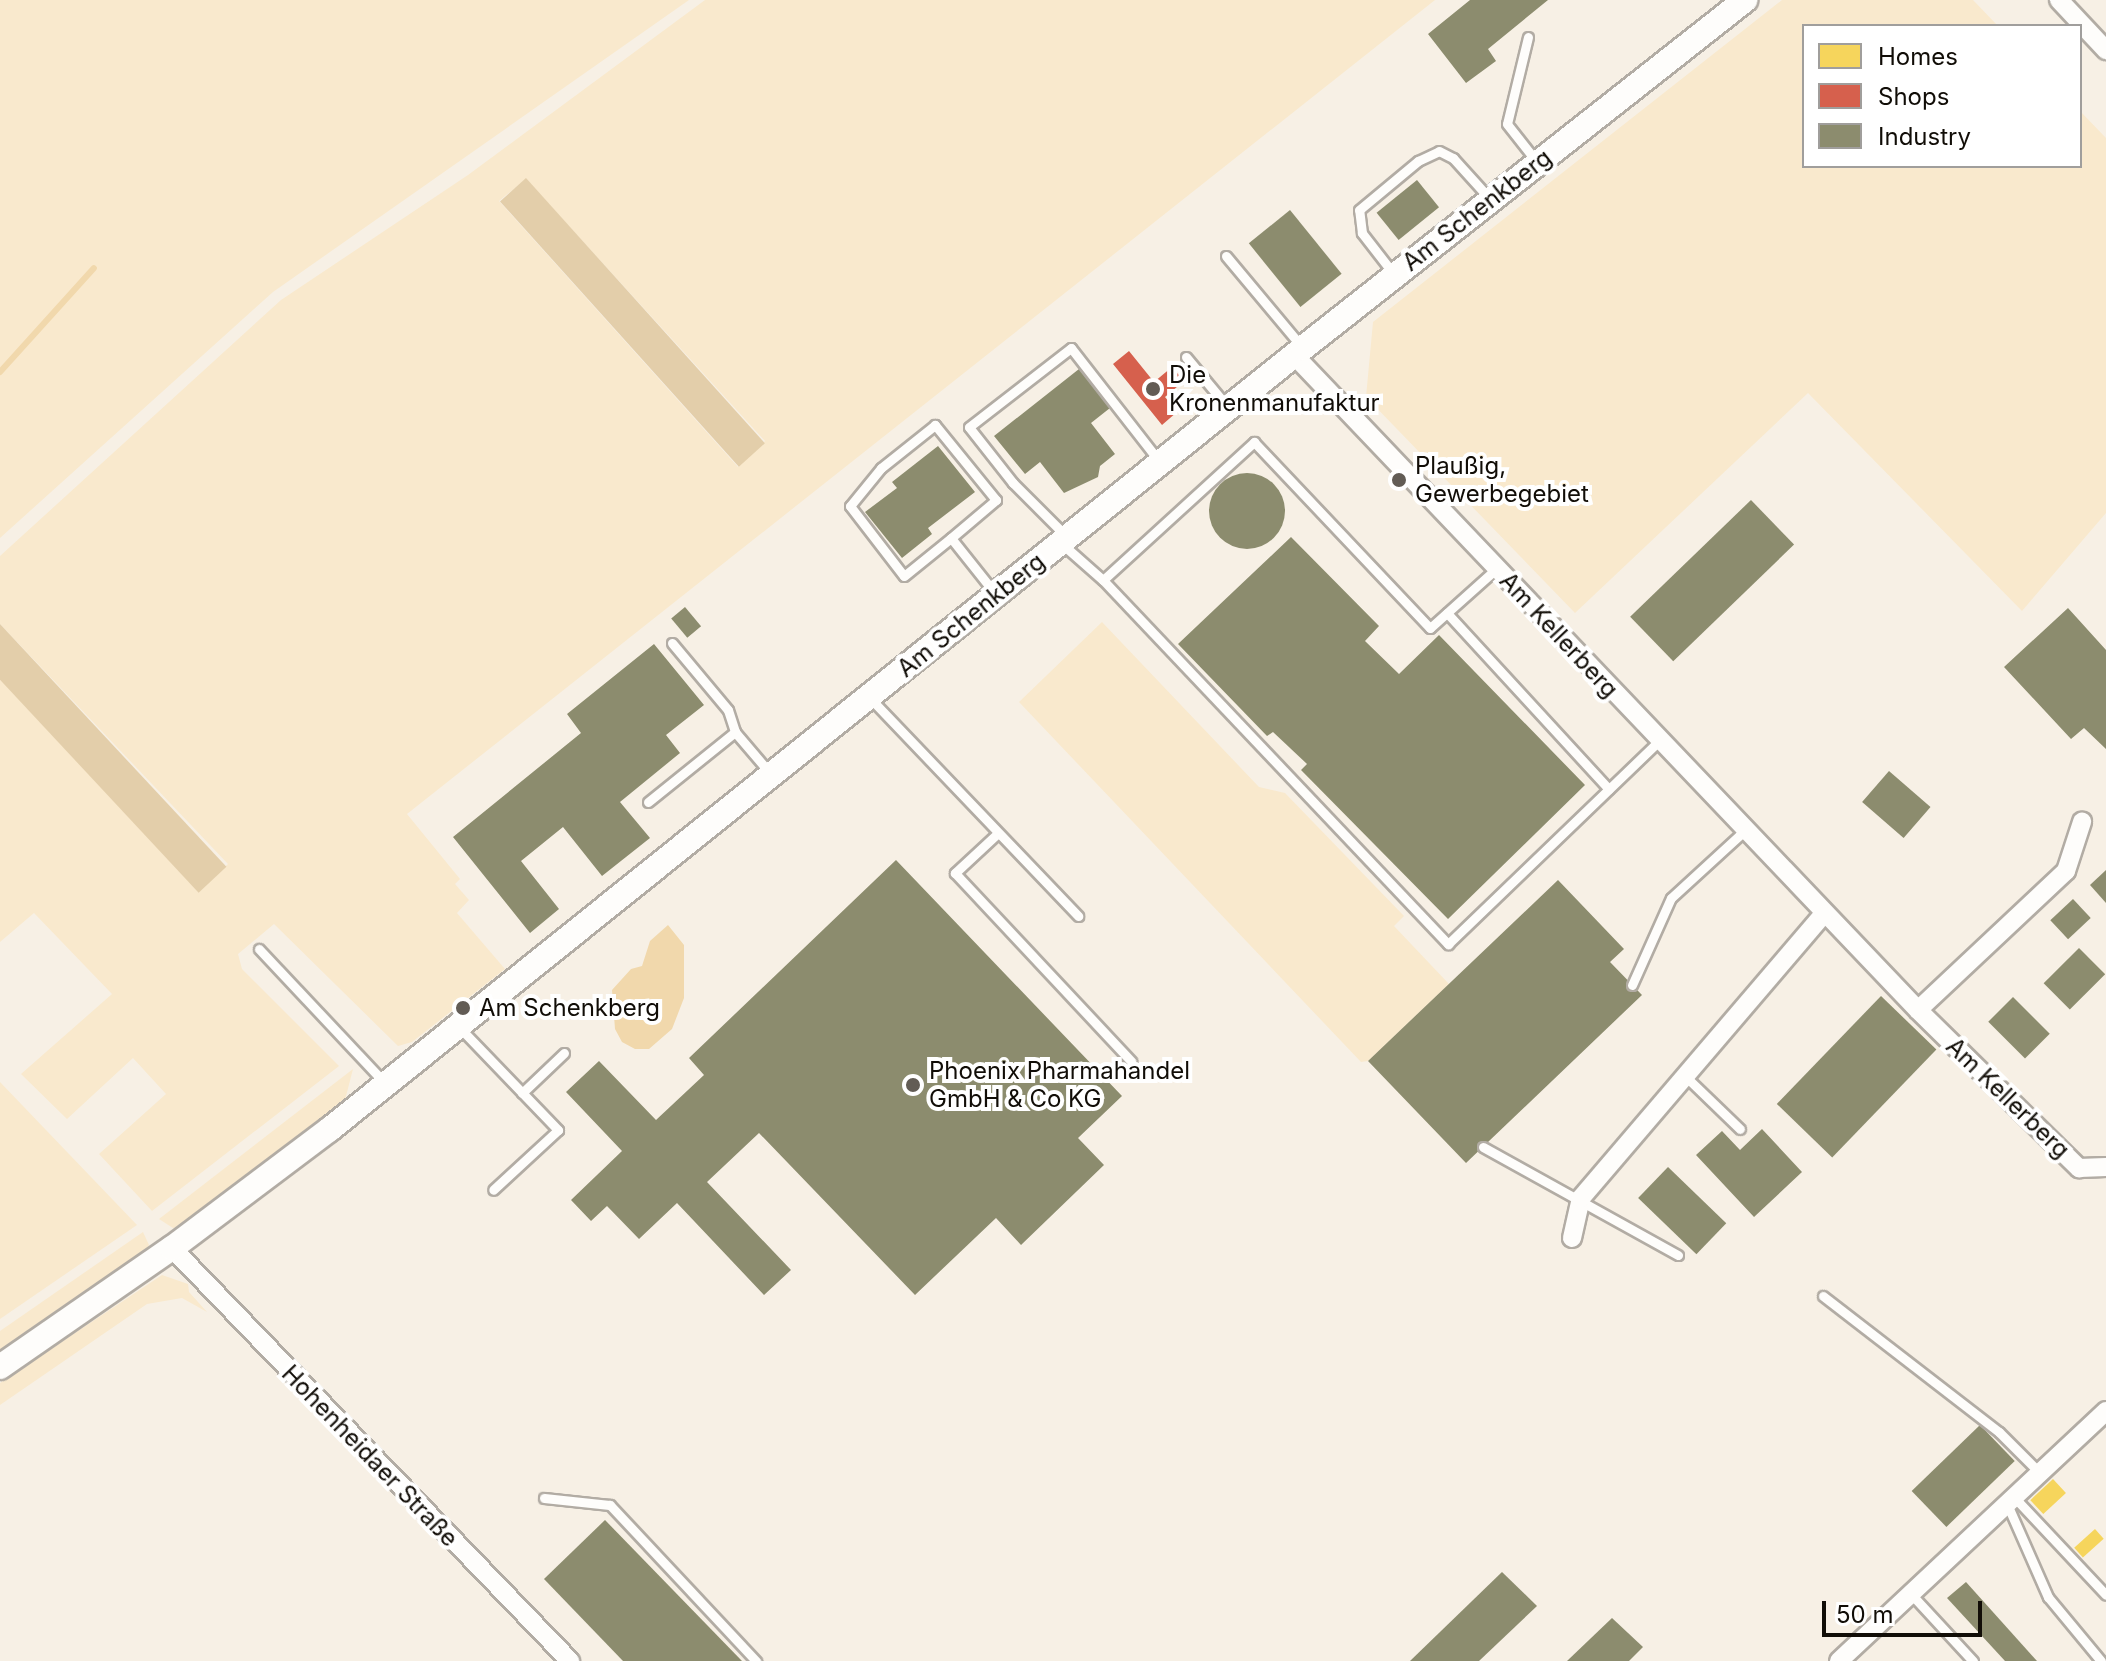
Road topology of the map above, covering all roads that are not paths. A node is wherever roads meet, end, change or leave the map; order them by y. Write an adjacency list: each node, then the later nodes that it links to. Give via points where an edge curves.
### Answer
1 (1745, 0): 7 (main road, Am Schenkberg)
2 (2059, 0): 4 (street)
3 (2082, 24): 6 (street)
4 (2082, 24)
5 (1528, 37): 7 (lane, via 1507,124)
6 (2106, 50)
7 (1537, 162): 8 (main road, Am Schenkberg)
8 (1490, 199): 10 (main road, Am Schenkberg); 10 (lane, via 1453,158 1439,151 1418,161 1359,210 1362,233)
9 (1226, 256): 11 (lane)
10 (1394, 275): 11 (main road, Am Schenkberg)
11 (1299, 351): 13 (main road, Am Schenkberg); 17 (street, Am Kellerberg)
12 (1186, 357): 13 (lane)
13 (1229, 408): 14 (main road, Am Schenkberg)
14 (1160, 462): 16 (main road, Am Schenkberg); 16 (lane, via 1071,348 969,427)
15 (951, 538): 15 (lane, via 904,576 850,506 881,468 935,425 996,500); 19 (lane)
16 (1064, 540): 18 (lane); 19 (main road, Am Schenkberg)
17 (1496, 569): 20 (lane); 24 (street, Am Kellerberg)
18 (1103, 580): 20 (lane, via 1254,442 1430,628); 26 (lane, via 1448,944)
19 (997, 594): 22 (main road, Am Schenkberg)
20 (1447, 613): 26 (lane)
21 (672, 643): 23 (lane, via 728,710)
22 (869, 697): 25 (main road, Am Schenkberg); 30 (lane)
23 (735, 732): 25 (lane); 27 (lane)
24 (1659, 741): 26 (lane); 29 (street, Am Kellerberg)
25 (772, 775): 36 (main road, Am Schenkberg)
26 (1609, 789)
27 (648, 802)
28 (2082, 822): 35 (street, via 2066,871)
29 (1744, 831): 31 (street, Am Kellerberg); 34 (lane, via 1671,898)
30 (998, 833): 32 (lane); 38 (lane, via 955,873)
31 (1823, 915): 35 (street, Am Kellerberg); 39 (street)
32 (1078, 916)
33 (259, 949): 40 (lane)
34 (1632, 985)
35 (1918, 1010): 44 (street, Am Kellerberg, via 2079,1168)
36 (459, 1027): 40 (main road, Am Schenkberg); 41 (lane)
37 (564, 1053): 41 (lane)
38 (1131, 1061)
39 (1683, 1074): 42 (lane); 46 (street)
40 (387, 1084): 48 (main road, Am Schenkberg)
41 (522, 1093): 45 (lane, via 558,1130)
42 (1740, 1129)
43 (1483, 1147): 46 (lane)
44 (2106, 1167)
45 (493, 1190)
46 (1581, 1198): 47 (street); 49 (lane)
47 (1572, 1238)
48 (172, 1248): 51 (main road, Am Schenkberg); 58 (street, Hohenheidaer Straße)
49 (1678, 1255)
50 (1823, 1296): 53 (lane, via 1999,1432)
51 (0, 1367)
52 (2106, 1411): 53 (street)
53 (2041, 1474): 55 (street)
54 (544, 1498): 59 (lane, via 610,1505)
55 (2011, 1501): 56 (street); 57 (lane); 62 (lane, via 2048,1597)
56 (1912, 1595): 60 (street); 61 (lane)
57 (2106, 1595)
58 (570, 1661)
59 (756, 1661)
60 (1839, 1661)
61 (1973, 1661)
62 (2101, 1661)

